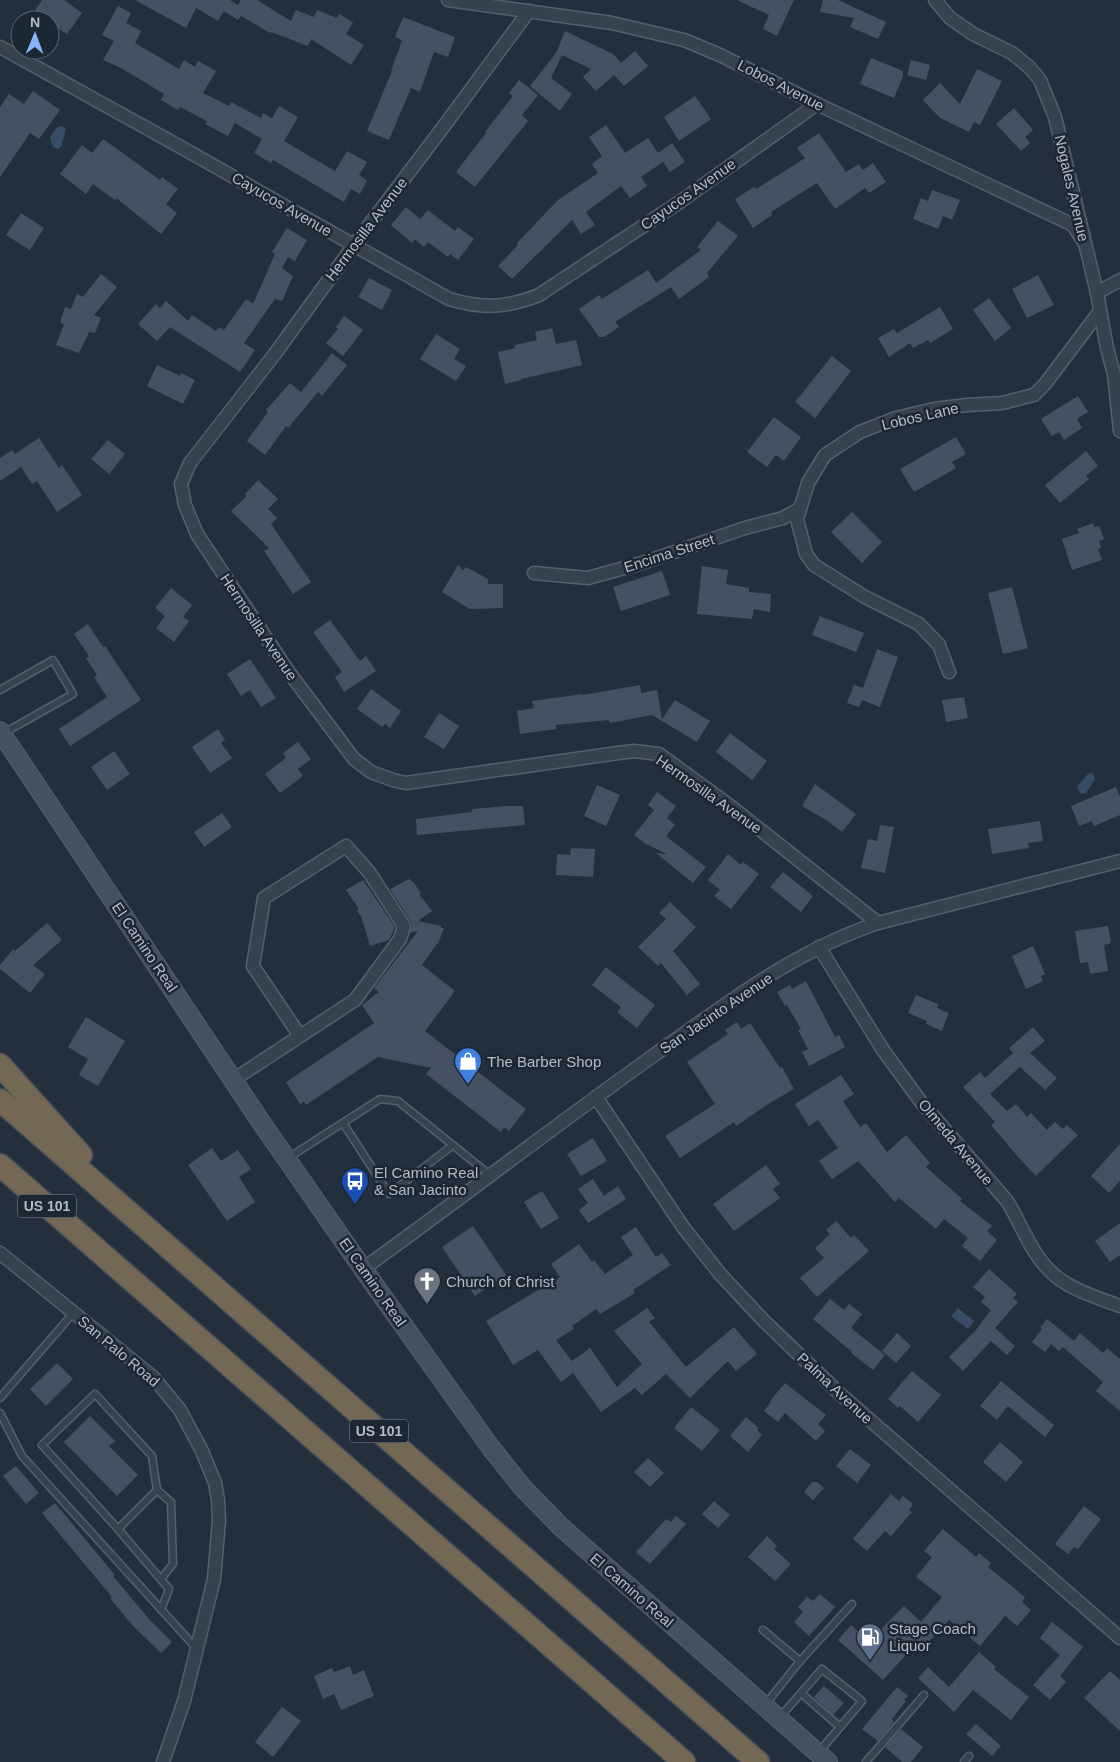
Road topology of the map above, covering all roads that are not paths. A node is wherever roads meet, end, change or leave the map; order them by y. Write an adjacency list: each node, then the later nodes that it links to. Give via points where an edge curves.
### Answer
1 (448, 0): 3 (street, Lobos Avenue)
2 (935, 0): 7 (street, Nogales Avenue, via 950,18 1012,53 1040,80 1055,117)
3 (529, 11): 5 (street, Lobos Avenue, via 612,23 684,40); 6 (street, Hermosilla Avenue)
4 (0, 47): 6 (street, Cayucos Avenue)
5 (818, 104): 6 (street, Cayucos Avenue, via 681,201 522,302 485,307 449,299); 7 (street, Lobos Avenue, via 1072,225)
6 (354, 244): 18 (street, Hermosilla Avenue, via 190,463 181,484 185,505 197,534 288,671 354,759 371,772 406,783 618,752 659,754)
7 (1085, 244): 9 (street, Nogales Avenue)
8 (1120, 280): 9 (street)
9 (1097, 293): 10 (street, Nogales Avenue)
10 (1100, 311): 11 (street, Nogales Avenue, via 1114,374); 12 (street, Lobos Lane, via 1034,395 1002,403 967,405 896,418 860,432 825,455 808,483)
11 (1120, 431)
12 (799, 509): 13 (street, Encima Street, via 784,518 588,578); 14 (street, Lobos Lane, via 798,527 806,554 814,565 865,597 919,624 939,645)
13 (534, 573)
14 (949, 672)
15 (0, 690): 16 (lane, via 53,660 73,694)
16 (1, 732): 22 (main road, El Camino Real)
17 (1120, 861): 18 (street, San Jacinto Avenue)
18 (878, 923): 19 (street, San Jacinto Avenue)
19 (820, 947): 23 (street, San Jacinto Avenue, via 750,986); 35 (street, Olmeda Avenue, via 882,1050 921,1102 1007,1201 1049,1270 1071,1286)
20 (300, 1036): 20 (street, via 253,966 264,898 346,846 369,872 404,926 400,939 355,1000); 22 (street)
21 (0, 1065): 31 (highway)
22 (233, 1080): 27 (main road, El Camino Real)
23 (596, 1097): 29 (street, San Jacinto Avenue); 45 (street, Palma Avenue, via 683,1227 720,1274 764,1321 840,1394)
24 (0, 1100): 31 (highway, US 101)
25 (343, 1123): 26 (lane, via 380,1099 398,1101); 26 (lane, via 389,1194); 27 (lane)
26 (453, 1145): 29 (lane)
27 (287, 1159): 34 (main road, El Camino Real)
28 (0, 1165): 32 (highway, US 101)
29 (490, 1175): 34 (street, San Jacinto Avenue)
30 (0, 1183): 32 (highway)
31 (148, 1230): 57 (highway, US 101)
32 (94, 1247): 56 (highway, US 101)
33 (0, 1253): 36 (street, San Palo Road)
34 (363, 1269): 50 (main road, El Camino Real, via 523,1488 561,1527)
35 (1120, 1306)
36 (74, 1312): 37 (lane); 46 (street, San Palo Road, via 153,1377 167,1393 198,1442 215,1483 219,1520 214,1579)
37 (0, 1398)
38 (0, 1413): 43 (lane, via 22,1456)
39 (157, 1490): 40 (lane); 40 (lane, via 152,1456 95,1394 42,1444); 41 (lane, via 171,1502 173,1564)
40 (118, 1529): 41 (lane)
41 (161, 1579): 43 (lane, via 169,1589)
42 (852, 1604): 47 (lane)
43 (161, 1610): 46 (lane)
44 (763, 1630): 47 (lane)
45 (1120, 1638)
46 (197, 1649): 55 (street, San Palo Road, via 184,1701)
47 (800, 1662): 50 (lane)
48 (801, 1693): 51 (lane); 52 (lane); 52 (lane, via 822,1669 862,1701)
49 (924, 1695): 58 (lane)
50 (765, 1706): 51 (main road, El Camino Real)
51 (778, 1718): 54 (main road, El Camino Real)
52 (840, 1727): 54 (lane)
53 (969, 1756): 59 (lane)
54 (824, 1758)
55 (163, 1762)
56 (684, 1762)
57 (758, 1762)
58 (866, 1762)
59 (964, 1762)

